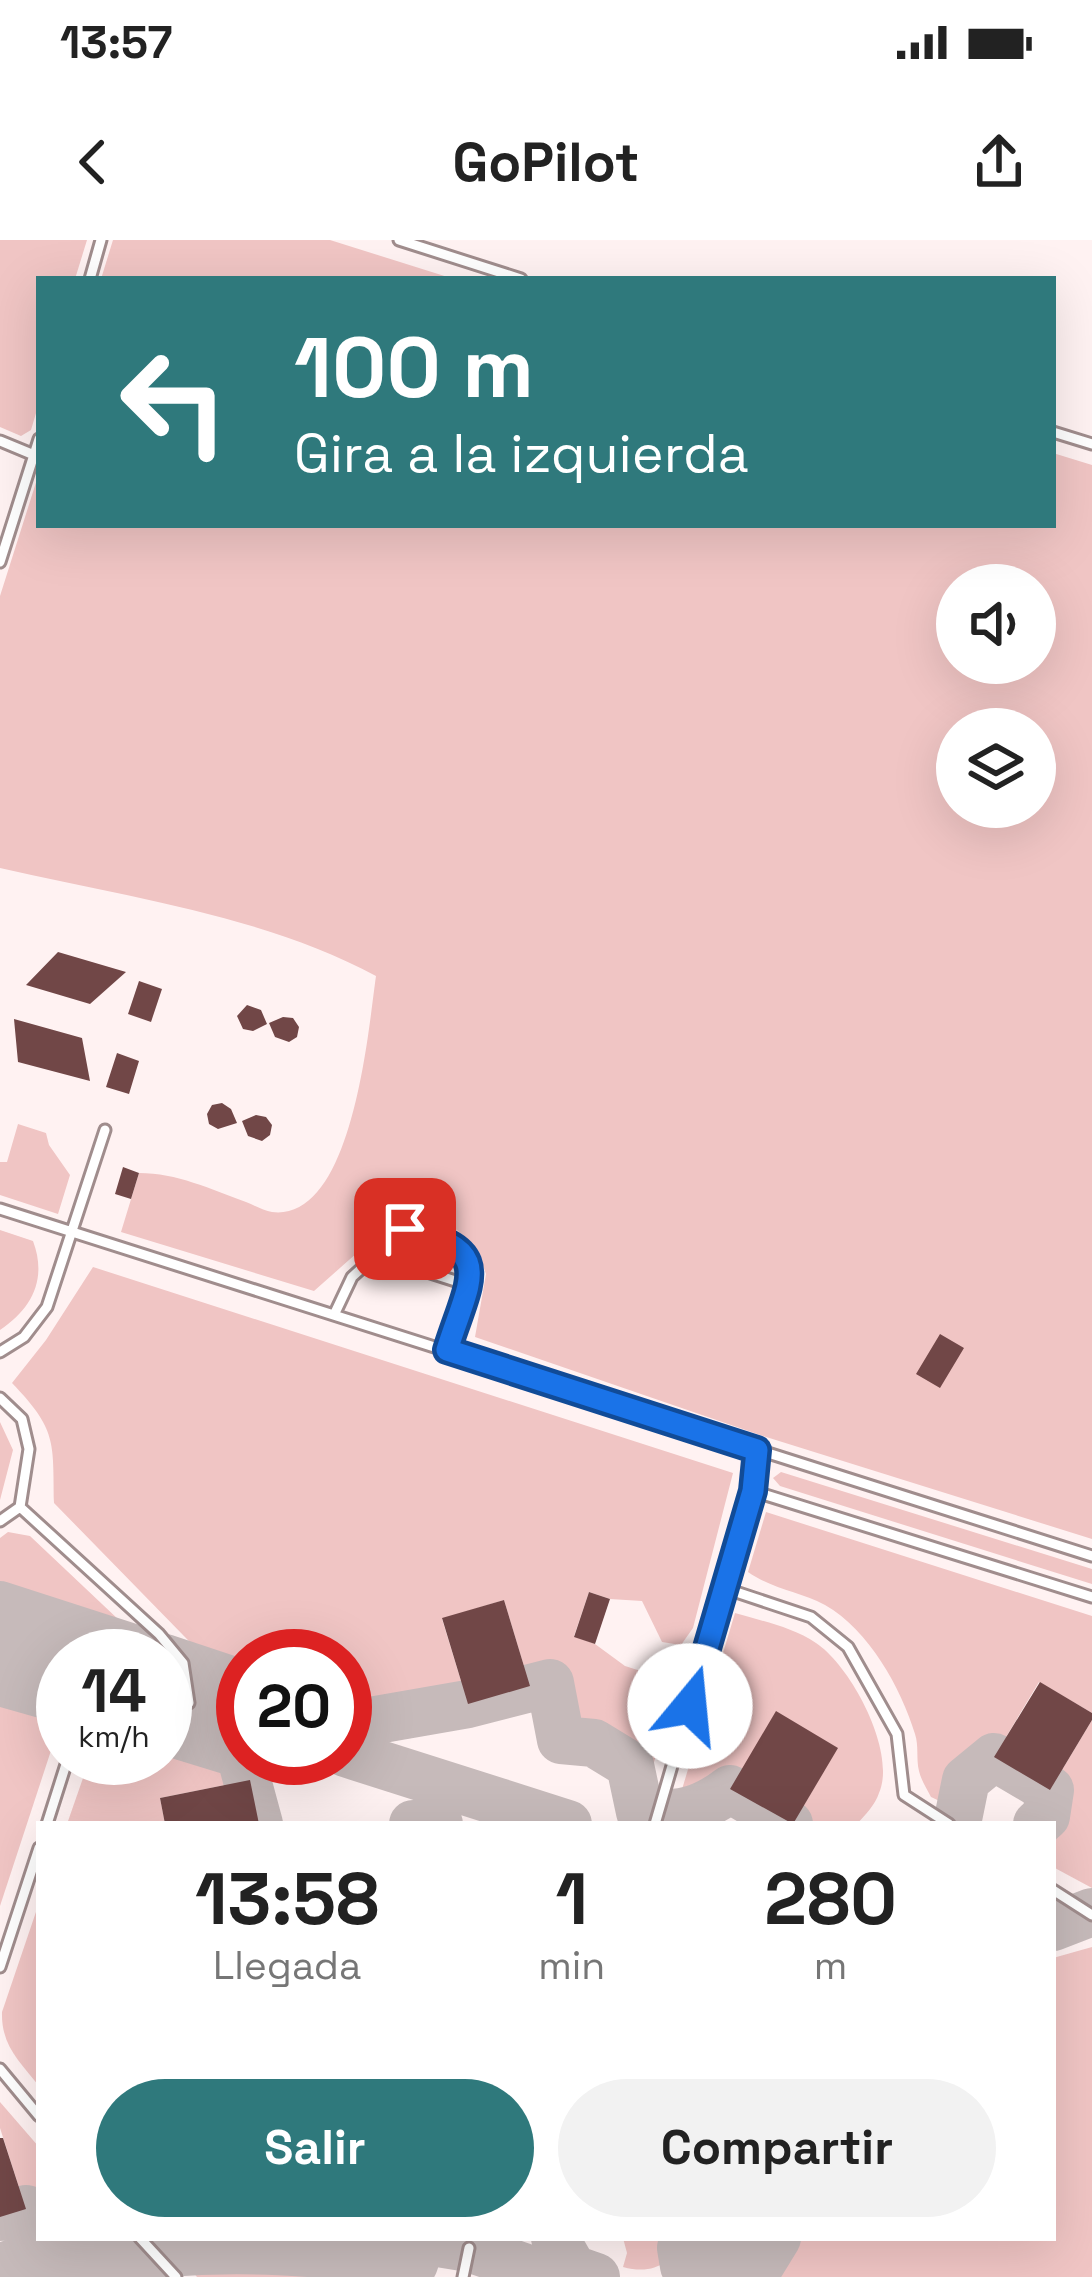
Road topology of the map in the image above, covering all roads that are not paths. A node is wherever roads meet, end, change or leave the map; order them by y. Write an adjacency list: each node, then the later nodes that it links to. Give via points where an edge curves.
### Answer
1 (101, 240): 3 (lane)
2 (399, 240): 4 (lane)
3 (91, 276)
4 (512, 276)
5 (1056, 433): 7 (lane)
6 (0, 441): 9 (lane)
7 (1092, 444)
8 (36, 449): 9 (lane)
9 (34, 455): 10 (lane)
10 (0, 562)
11 (105, 1130): 13 (lane)
12 (0, 1208): 13 (lane)
13 (73, 1232): 16 (lane); 18 (lane, via 47,1307)
14 (374, 1255): 15 (lane); 15 (lane, via 405,1229 446,1238 464,1253); 16 (lane, via 352,1277)
15 (468, 1285): 17 (lane)
16 (334, 1315): 17 (lane)
17 (447, 1350): 20 (lane)
18 (0, 1352)
19 (0, 1398): 22 (lane, via 22,1419 29,1449)
20 (757, 1450): 21 (lane); 24 (lane)
21 (753, 1491): 25 (lane); 26 (lane)
22 (20, 1507): 23 (lane); 27 (lane)
23 (0, 1521)
24 (1092, 1556)
25 (724, 1588): 30 (lane); 31 (lane, via 811,1617 848,1647 897,1734 904,1795)
26 (1092, 1597)
27 (154, 1629)
28 (59, 1785): 29 (lane)
29 (48, 1821)
30 (656, 1821)
31 (944, 1821)
32 (36, 1857): 35 (lane)
33 (1056, 1892): 34 (lane)
34 (1092, 1915)
35 (0, 1967)
36 (0, 2068): 37 (lane)
37 (36, 2112)
38 (143, 2241): 40 (lane)
39 (469, 2248): 41 (lane)
40 (176, 2277)
41 (463, 2277)

